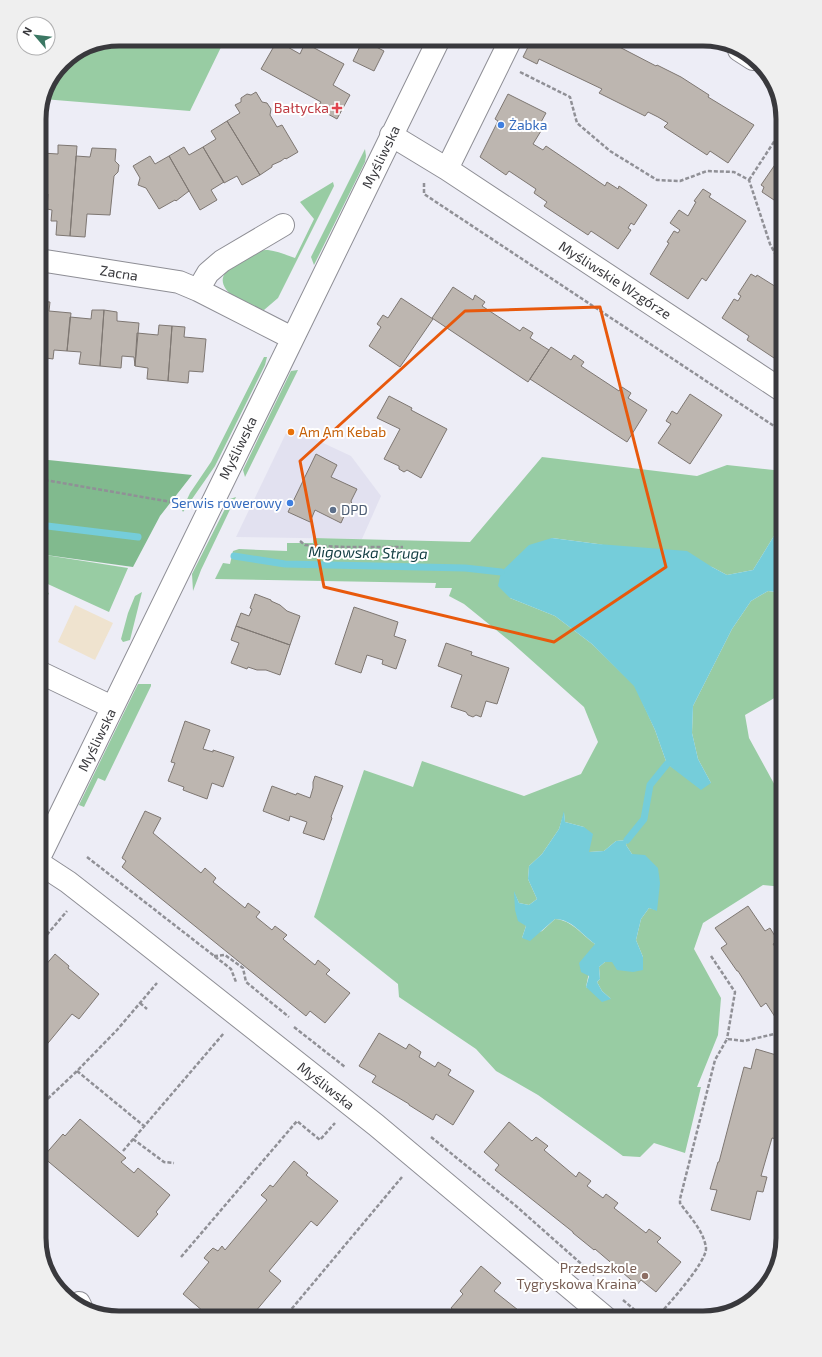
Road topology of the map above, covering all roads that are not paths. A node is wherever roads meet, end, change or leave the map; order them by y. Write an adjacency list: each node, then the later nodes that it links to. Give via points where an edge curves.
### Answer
1 (436, 46): 3 (street, Myśliwska)
2 (508, 46): 4 (street)
3 (391, 135): 4 (street, Myśliwskie Wzgórze); 8 (street, Myśliwska)
4 (447, 169): 9 (street, Myśliwskie Wzgórze)
5 (284, 225): 7 (street, via 222,261 208,273)
6 (46, 261): 7 (street, Zacna, via 179,282)
7 (198, 290): 8 (street, Zacna)
8 (292, 338): 11 (street, Myśliwska)
9 (776, 386)
10 (46, 675): 11 (street)
11 (112, 707): 12 (street, Myśliwska)
12 (46, 844)
13 (46, 868): 14 (street, Myśliwska, via 133,932 376,1125)
14 (598, 1311)

